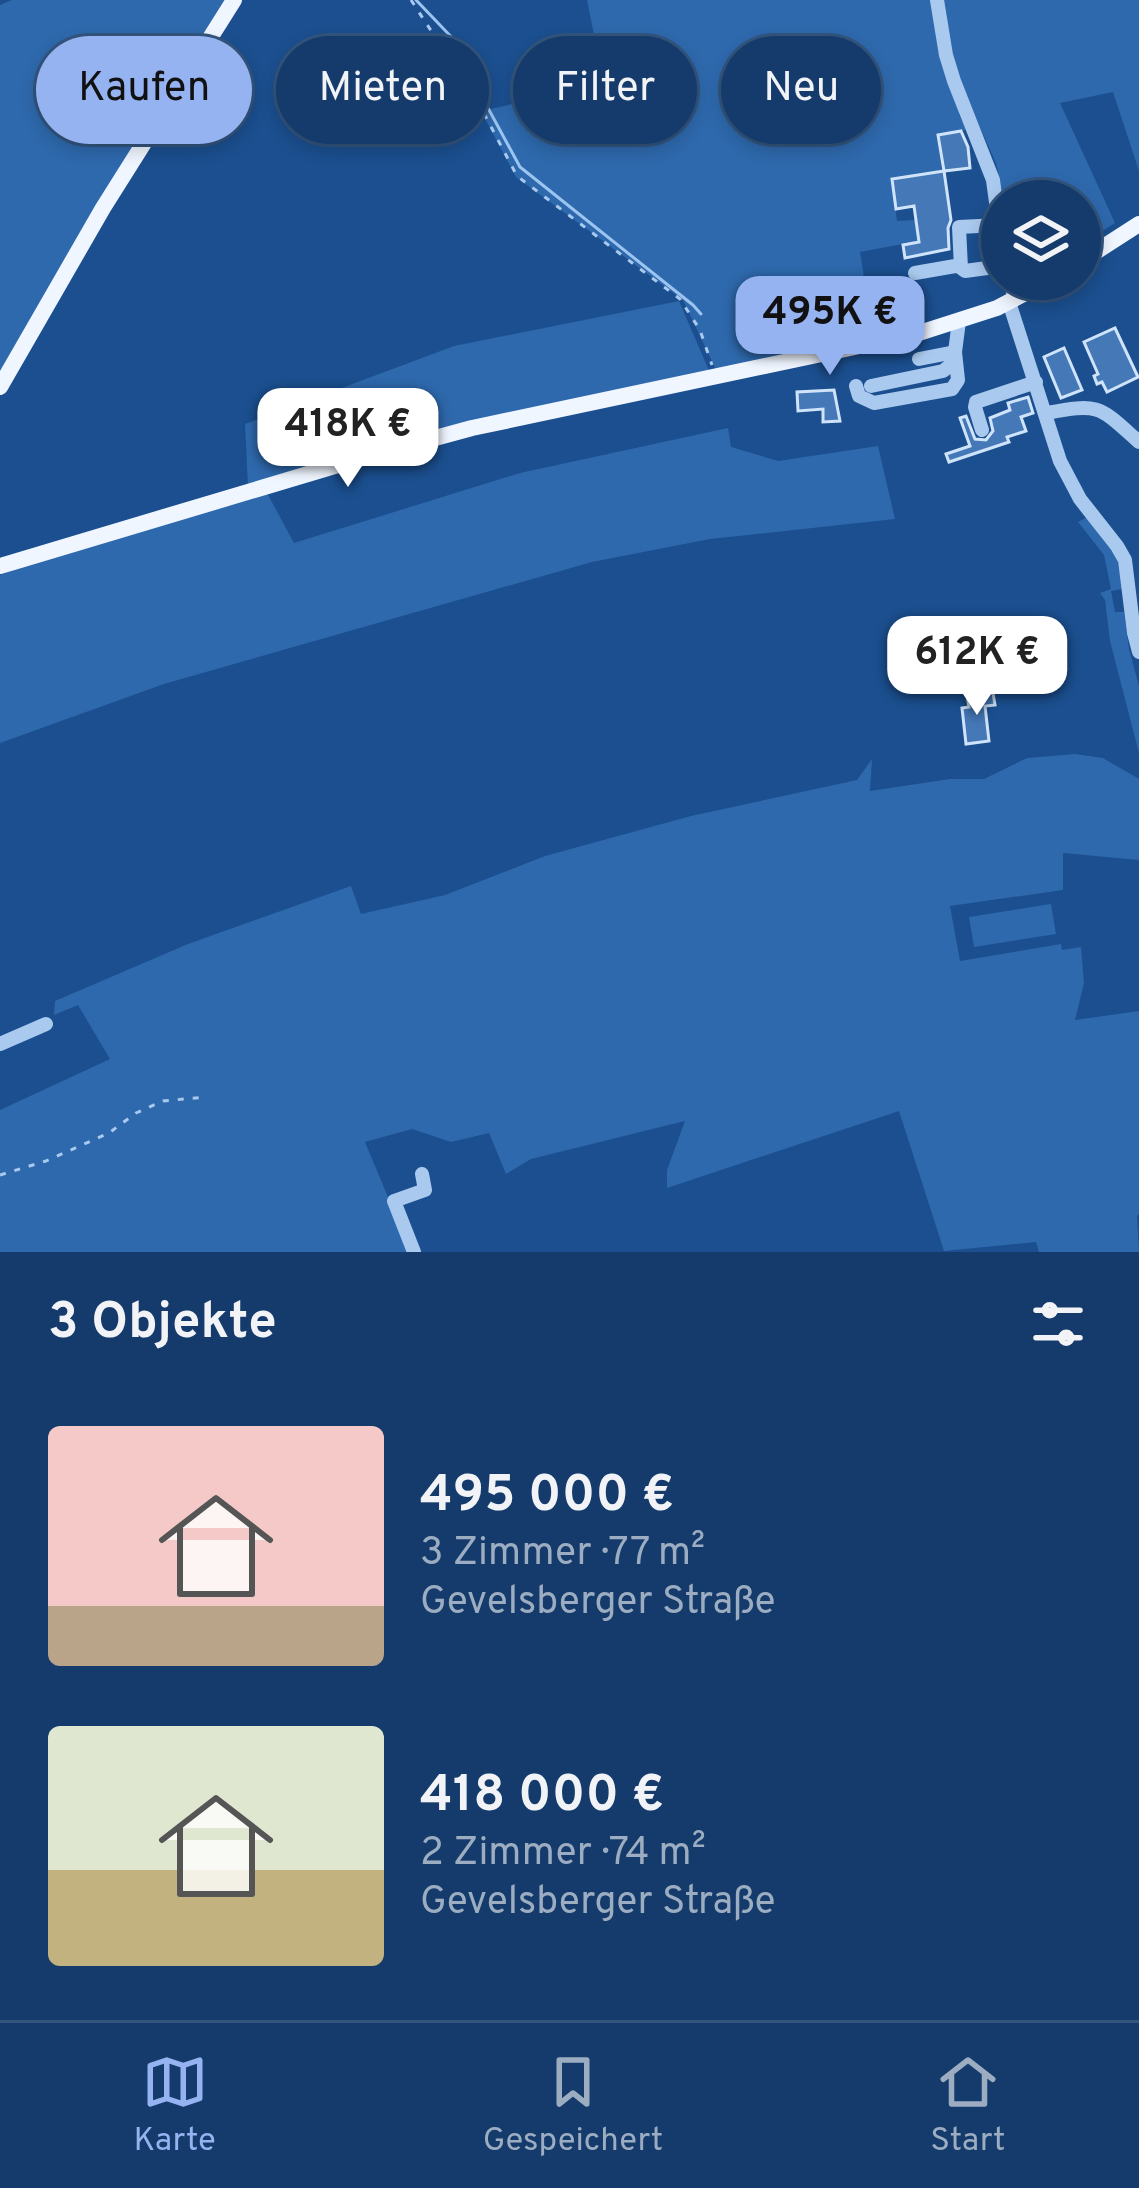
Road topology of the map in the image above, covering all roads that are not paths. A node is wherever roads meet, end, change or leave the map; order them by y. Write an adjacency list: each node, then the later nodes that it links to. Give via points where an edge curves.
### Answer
1 (234, 0): 16 (main road)
2 (938, 0): 3 (street, via 946,55)
3 (993, 180)
4 (1139, 224): 6 (main road)
5 (981, 226): 7 (street, via 959,227)
6 (1101, 248)
7 (961, 265): 8 (street); 9 (street)
8 (981, 269)
9 (915, 273)
10 (1012, 301): 11 (main road); 14 (street)
11 (959, 321): 12 (street); 20 (main road, via 472,428)
12 (956, 356): 13 (street); 15 (street, via 943,371)
13 (919, 359)
14 (1036, 382): 17 (street); 18 (street, via 976,402)
15 (864, 386)
16 (0, 387)
17 (1047, 413): 19 (street, via 1101,409); 21 (street, via 1066,474 1125,560)
18 (982, 430)
19 (1139, 442)
20 (0, 566)
21 (1139, 652)
22 (46, 1024): 23 (street)
23 (0, 1044)
24 (422, 1174): 25 (street, via 425,1190 394,1202)
25 (414, 1252)

